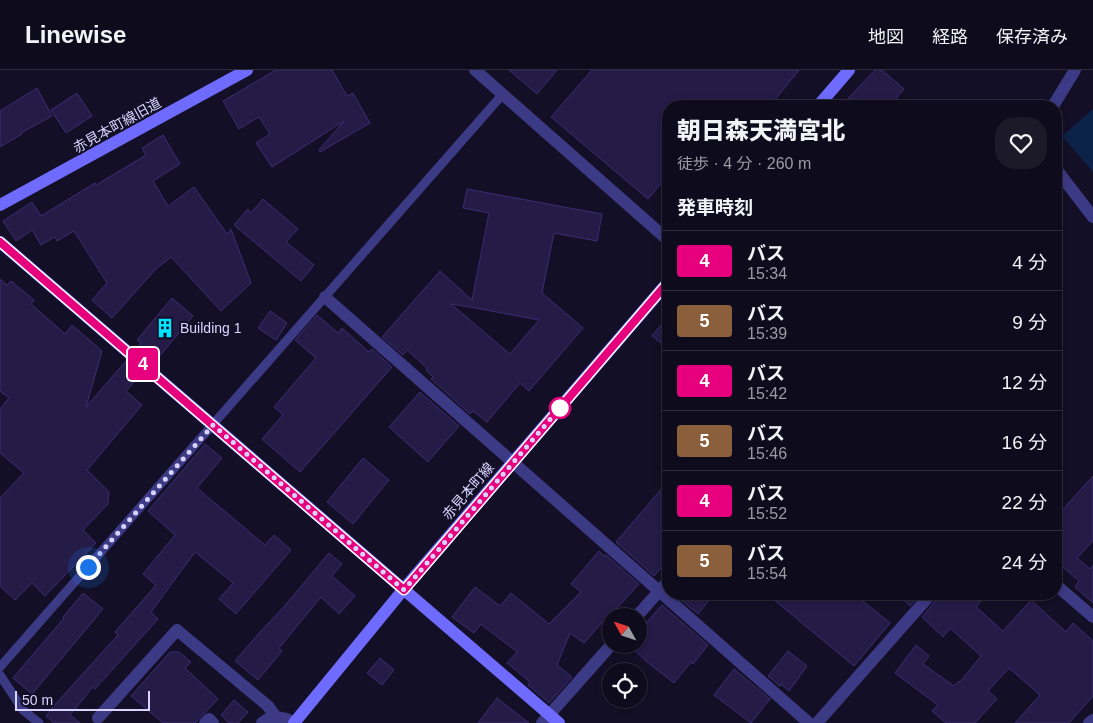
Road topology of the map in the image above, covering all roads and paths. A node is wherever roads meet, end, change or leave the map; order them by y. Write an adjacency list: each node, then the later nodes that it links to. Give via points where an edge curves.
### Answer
1 (247, 70): 9 (street, 赤見本町線旧道)
2 (475, 70): 5 (street)
3 (849, 70): 6 (street)
4 (1075, 70): 7 (street)
5 (502, 95): 11 (street); 14 (lane)
6 (823, 100)
7 (1056, 100)
8 (1062, 177): 10 (street)
9 (0, 205)
10 (1093, 218)
11 (662, 235)
12 (0, 242): 15 (street)
13 (662, 289): 16 (street, 赤見本町線)
14 (325, 297): 15 (lane); 16 (street)
15 (213, 425): 18 (street); 27 (lane)
16 (513, 463): 18 (street, 赤見本町線); 20 (street)
17 (662, 588): 20 (street)
18 (404, 590): 31 (street); 37 (street, 赤見本町線)
19 (1062, 590): 25 (street)
20 (659, 591): 21 (street); 24 (street)
21 (662, 594)
22 (669, 600): 38 (street)
23 (926, 600): 39 (street)
24 (644, 608)
25 (1093, 617)
26 (605, 653): 31 (street)
27 (0, 667)
28 (0, 675): 33 (lane, via 23,710)
29 (275, 716): 30 (street, via 268,706 177,630); 36 (street); 37 (street)
30 (98, 718)
31 (550, 720)
32 (1093, 720): 40 (street)
33 (39, 723)
34 (205, 723): 35 (street, via 209,719)
35 (213, 723)
36 (262, 723)
37 (295, 723)
38 (810, 723)
39 (817, 723)
40 (1089, 723)

